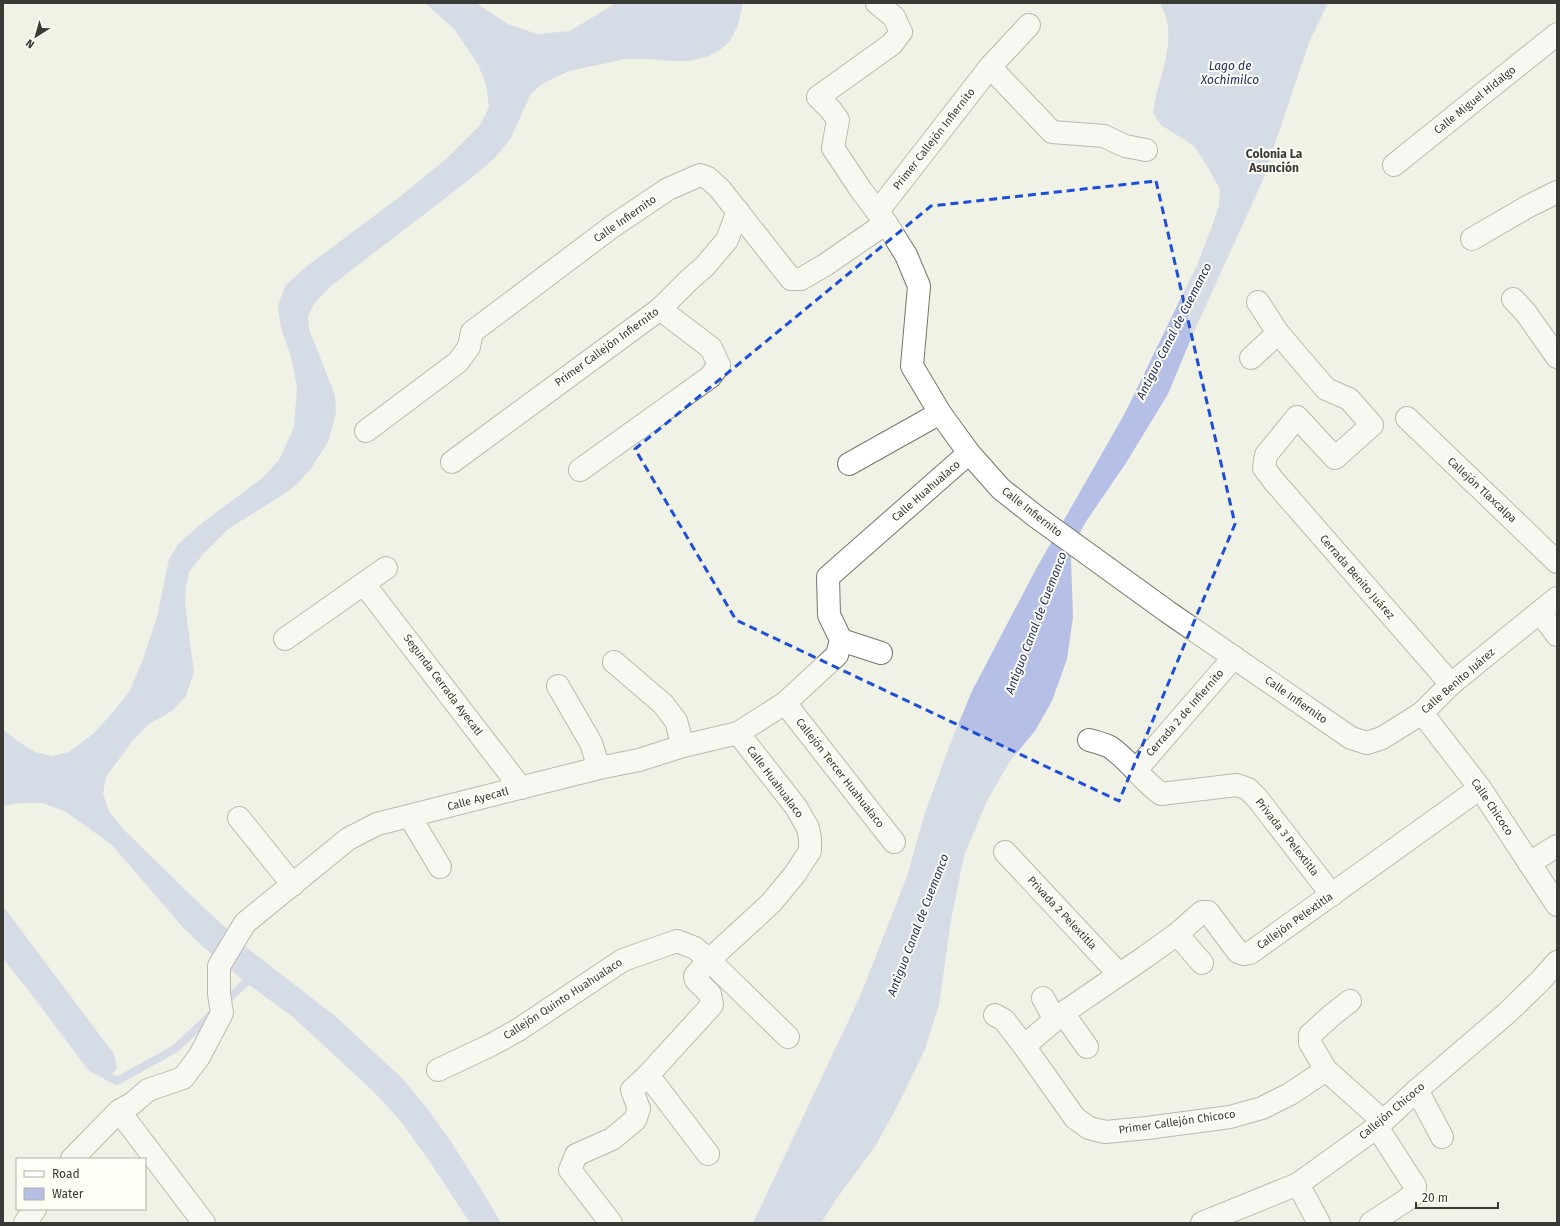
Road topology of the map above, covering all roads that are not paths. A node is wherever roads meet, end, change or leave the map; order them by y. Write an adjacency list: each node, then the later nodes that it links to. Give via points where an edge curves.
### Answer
1 (876, 3): 9 (street, Calle Infiernito, via 894,17 901,32 892,44 818,96 838,120 833,148)
2 (1029, 25): 4 (street, Primer Callejón Infiernito)
3 (1557, 34): 6 (street, Calle Miguel Hidalgo)
4 (990, 67): 5 (street, via 1052,132 1104,136 1125,146); 9 (street, Primer Callejón Infiernito)
5 (1146, 150)
6 (1394, 165)
7 (1557, 192): 10 (street)
8 (738, 210): 9 (street, Calle Infiernito, via 791,279 801,279 825,265); 13 (street, Primer Callejón Infiernito, via 727,240 705,266); 19 (street, Calle Infiernito, via 720,188 700,175 668,189 613,226 472,332 469,347 458,362)
9 (882, 217): 17 (street, Calle Infiernito, via 906,256 919,286 912,366)
10 (1472, 239)
11 (1513, 299): 15 (street, via 1526,312)
12 (1258, 302): 14 (street)
13 (660, 309): 21 (street, Primer Callejón Infiernito); 23 (street, via 711,348 719,365 710,377)
14 (1278, 333): 16 (street); 35 (street, Cerrada Benito Juárez, via 1326,389 1349,399 1372,425 1335,458 1298,417 1266,455 1264,468)
15 (1557, 357)
16 (1251, 358)
17 (940, 413): 20 (street, Calle Infiernito); 22 (street)
18 (1407, 418): 24 (street, Callejón Tlaxcalpa)
19 (366, 431)
20 (969, 453): 31 (street, Calle Huahualaco, via 828,577 830,615); 33 (street, Calle Infiernito, via 1001,489 1034,516)
21 (452, 462)
22 (849, 464)
23 (580, 470)
24 (1557, 562)
25 (386, 568): 26 (street)
26 (364, 584): 30 (street); 45 (street, Segunda Cerrada Ayecatl)
27 (1557, 598): 28 (street, Calle Benito Juárez)
28 (1540, 612): 29 (street); 35 (street, Calle Benito Juárez)
29 (1557, 635)
30 (286, 639)
31 (841, 640): 32 (street); 37 (street, Calle Ayecatl, via 836,655)
32 (881, 653)
33 (1234, 657): 40 (street, Calle Infiernito); 44 (street, Cerrada 2 de Infiernito)
34 (614, 662): 42 (street, via 650,690 663,704 676,721)
35 (1451, 684): 38 (street, Calle Benito Juárez)
36 (558, 686): 43 (street, via 591,743)
37 (785, 703): 39 (street, Calle Ayecatl); 49 (street, Callejón Tercer Huahualaco)
38 (1422, 713): 40 (street, Calle Benito Juárez, via 1382,738 1367,743); 46 (street, Calle Chicoco)
39 (738, 733): 42 (street, Calle Ayecatl); 58 (street, Calle Huahualaco, via 796,807 808,828 810,851 771,903)
40 (1351, 738)
41 (1089, 740): 44 (street, Privada 3 Pelextitla, via 1109,747)
42 (683, 746): 43 (street, Calle Ayecatl, via 639,760)
43 (599, 768): 45 (street, Calle Ayecatl)
44 (1136, 770): 55 (street, Privada 3 Pelextitla, via 1161,794 1237,785 1248,789)
45 (521, 788): 47 (street, Calle Ayecatl)
46 (1480, 788): 52 (street, Calle Chicoco); 55 (street, Callejón Pelextitla)
47 (410, 817): 53 (street); 54 (street, Calle Ayecatl, via 377,824 348,839)
48 (239, 818): 54 (street)
49 (894, 842)
50 (1557, 846): 52 (street)
51 (1005, 852): 61 (street, Privada 2 Pelextitla)
52 (1529, 863): 56 (street, Calle Chicoco)
53 (440, 867)
54 (293, 885): 73 (street, Calle Ayecatl, via 245,923 219,966 221,1004 199,1058 183,1078 148,1090 133,1103)
55 (1332, 895): 57 (street, Callejón Pelextitla, via 1250,953 1238,952 1208,912 1202,912)
56 (1557, 905)
57 (1177, 934): 60 (street); 61 (street, Callejón Pelextitla)
58 (709, 960): 66 (street); 69 (street, Callejón Quinto Huahualaco, via 694,948 677,941 623,960 518,1030); 71 (street, Calle Huahualaco, via 695,976 710,994 712,1005)
59 (1557, 962): 72 (street, Callejón Chicoco, via 1507,1013)
60 (1202, 963)
61 (1119, 974): 65 (street, Callejón Pelextitla)
62 (1043, 998): 65 (street)
63 (1350, 1001): 70 (street, via 1310,1035 1310,1043)
64 (995, 1015): 67 (street, Primer Callejón Chicoco, via 1004,1020)
65 (1059, 1016): 67 (street, Callejón Pelextitla); 68 (street)
66 (788, 1037)
67 (1024, 1046): 70 (street, Primer Callejón Chicoco, via 1075,1118 1089,1128 1105,1132 1230,1117 1262,1108 1290,1094)
68 (1087, 1047)
69 (438, 1070)
70 (1326, 1070): 74 (street)
71 (648, 1075): 76 (street); 82 (street, via 632,1090 639,1109 635,1120 612,1139 576,1155 570,1170)
72 (1417, 1090): 74 (street, Callejón Chicoco); 75 (street)
73 (119, 1110): 77 (street); 81 (street)
74 (1380, 1124): 78 (street, Callejón Chicoco); 85 (street, via 1415,1186 1414,1194)
75 (1442, 1137)
76 (708, 1154)
77 (73, 1158)
78 (1298, 1184): 83 (street, Callejón Chicoco); 84 (street)
79 (34, 1210): 80 (street)
80 (25, 1223)
81 (204, 1223)
82 (611, 1223)
83 (1202, 1223)
84 (1320, 1223)
85 (1371, 1223)

